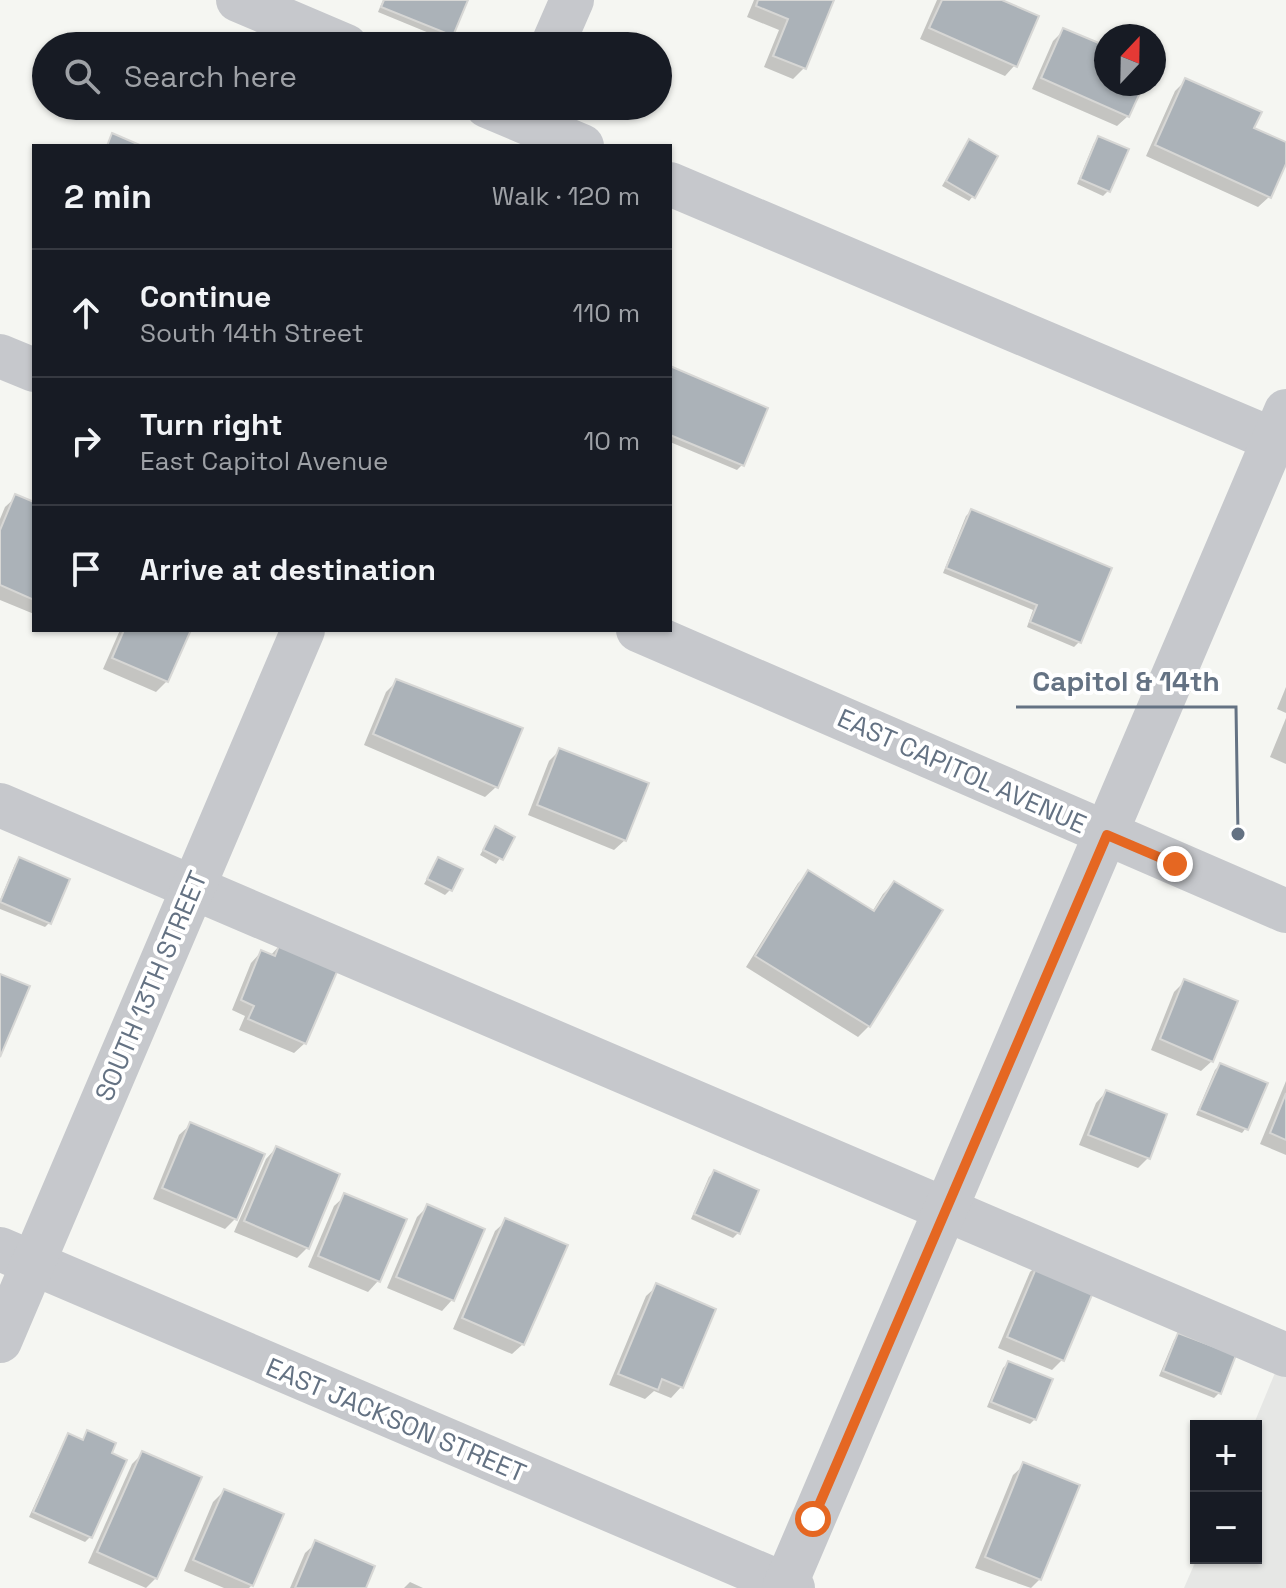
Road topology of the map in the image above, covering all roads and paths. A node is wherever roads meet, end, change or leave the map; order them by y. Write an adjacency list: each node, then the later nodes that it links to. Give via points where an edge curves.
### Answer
1 (238, 0): 3 (street)
2 (572, 0): 4 (street)
3 (313, 32)
4 (558, 32)
5 (513, 120): 6 (street)
6 (577, 144)
7 (672, 185): 10 (street)
8 (0, 356): 9 (street)
9 (32, 369)
10 (1280, 426): 14 (street)
11 (302, 632): 15 (street, SOUTH 13TH STREET)
12 (643, 632): 14 (street, EAST CAPITOL AVENUE)
13 (0, 805): 15 (street)
14 (1107, 835): 16 (street, EAST CAPITOL AVENUE); 17 (street)
15 (192, 889): 17 (street); 18 (street, SOUTH 13TH STREET)
16 (1286, 911)
17 (944, 1210): 20 (street); 21 (street)
18 (16, 1256): 19 (street, SOUTH 13TH STREET); 21 (street, EAST JACKSON STREET)
19 (0, 1341)
20 (1286, 1355)
21 (788, 1587)

